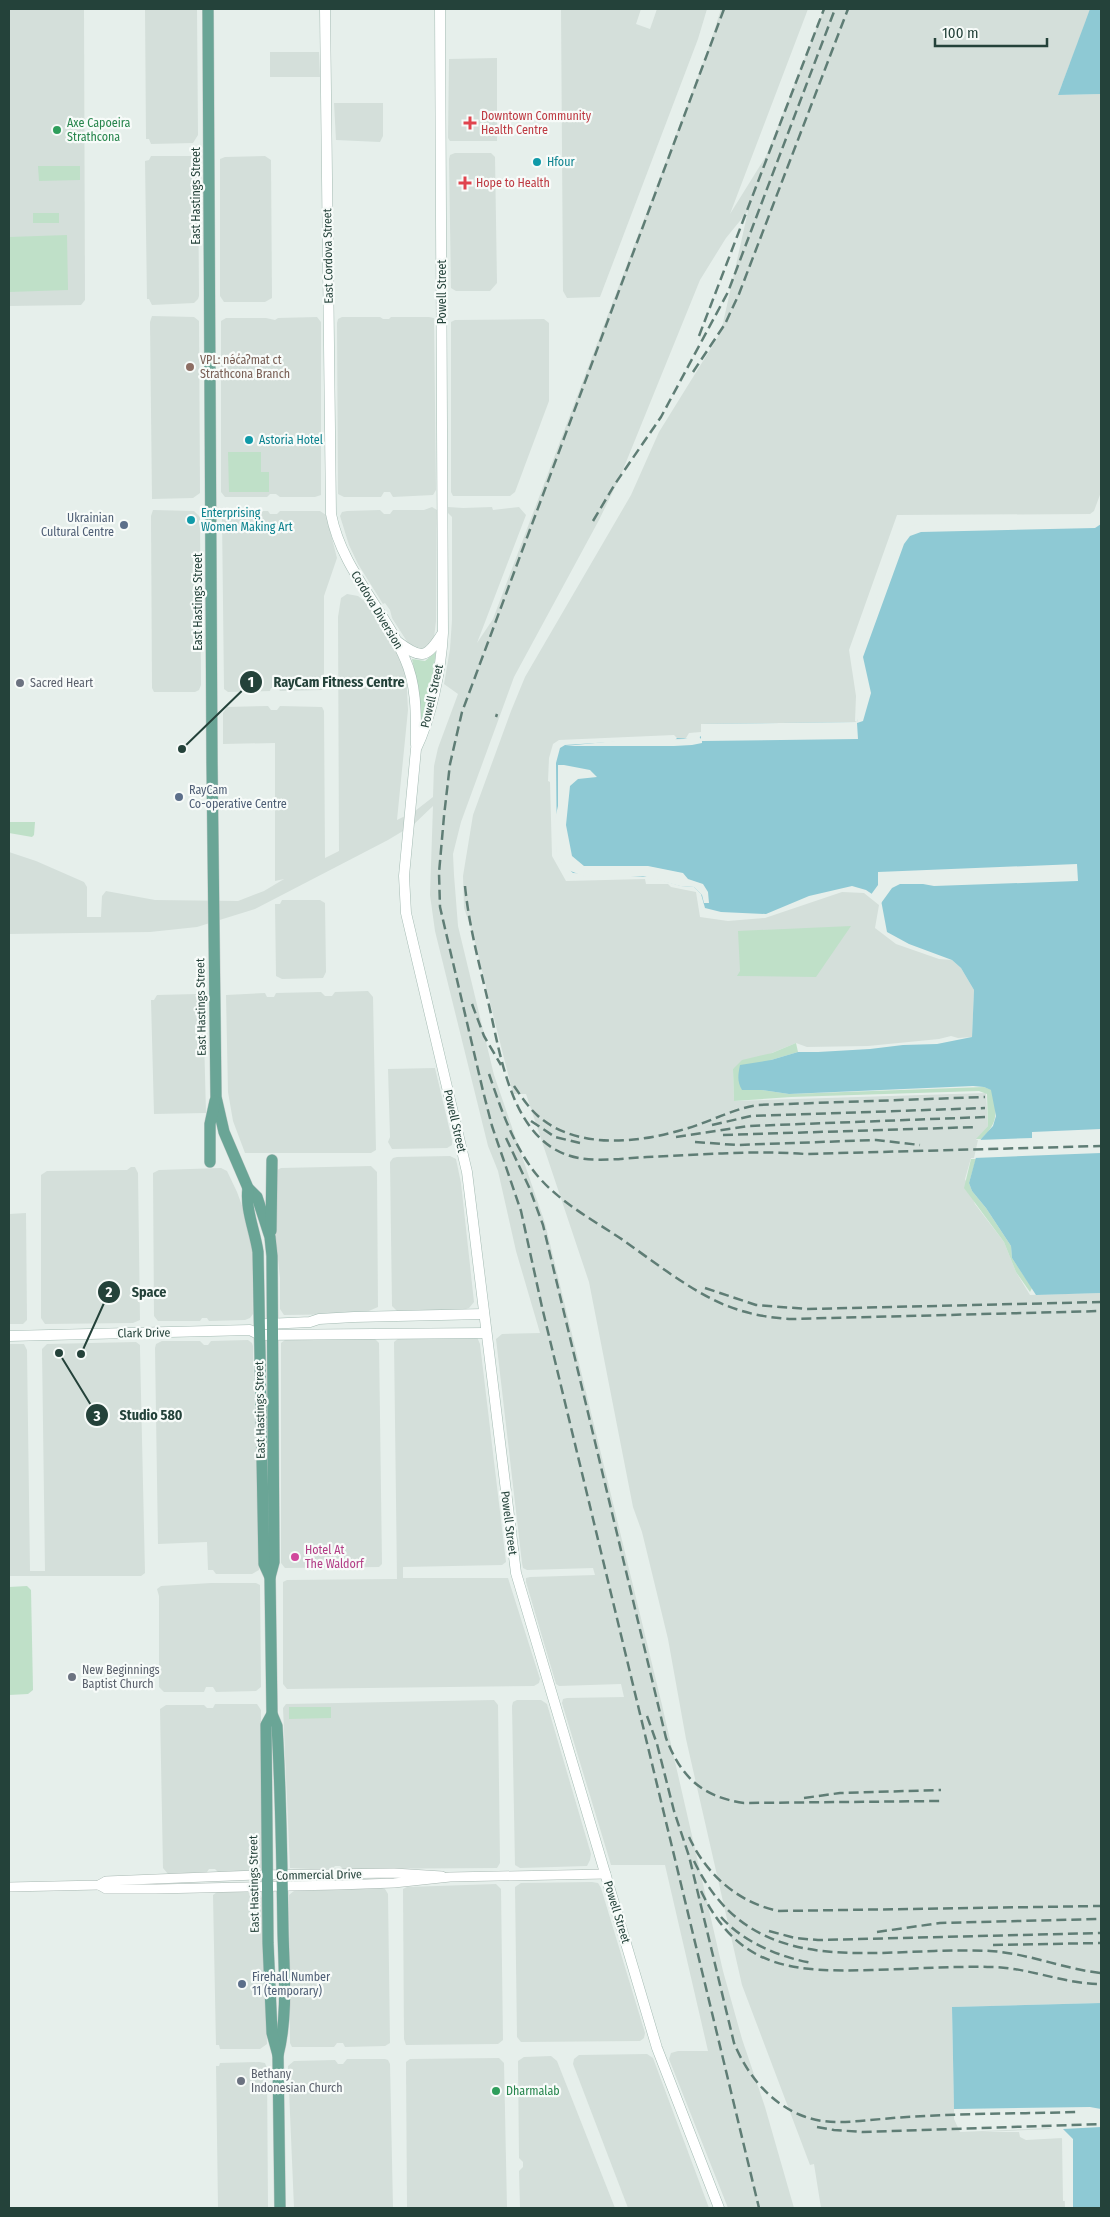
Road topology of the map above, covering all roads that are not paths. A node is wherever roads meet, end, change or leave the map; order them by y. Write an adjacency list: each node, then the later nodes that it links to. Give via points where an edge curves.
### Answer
1 (208, 9): 8 (main road, East Hastings Street)
2 (325, 9): 4 (main road, East Cordova Street)
3 (440, 9): 5 (main road, Powell Street)
4 (331, 504): 6 (main road, Cordova Diversion, via 334,530 345,557)
5 (443, 633): 6 (main road, via 431,651 423,655); 7 (main road, Powell Street, via 425,731)
6 (398, 642): 7 (main road, Cordova Diversion, via 413,684)
7 (416, 749): 13 (main road, Powell Street, via 404,876 406,913 466,1166)
8 (216, 1097): 10 (main road, via 210,1124); 11 (main road, East Hastings Street, via 224,1132)
9 (272, 1160): 12 (main road)
10 (210, 1162)
11 (248, 1188): 12 (main road, East Hastings Street, via 258,1197); 15 (main road, East Hastings Street, via 246,1201 258,1252)
12 (270, 1237): 14 (main road, East Hastings Street)
13 (484, 1314): 14 (main road, Clark Drive, via 319,1319); 16 (main road, Powell Street)
14 (274, 1329): 15 (main road, Clark Drive); 16 (main road, Clark Drive); 18 (main road, East Hastings Street, via 274,1562)
15 (256, 1330): 17 (main road, Clark Drive); 18 (main road, East Hastings Street, via 264,1564)
16 (486, 1333): 20 (main road, Powell Street, via 516,1573)
17 (9, 1336)
18 (270, 1577): 19 (main road, East Hastings Street)
19 (272, 1714): 21 (main road, East Hastings Street, via 266,1725); 22 (main road, East Hastings Street, via 277,1726)
20 (606, 1874): 22 (street, Commercial Drive, via 450,1877 394,1873); 26 (main road, Powell Street, via 658,2048)
21 (268, 1881): 22 (street, Commercial Drive); 23 (street, Commercial Drive, via 114,1889 99,1885); 24 (main road, East Hastings Street, via 272,2033)
22 (283, 1881): 24 (main road, East Hastings Street, via 284,2034)
23 (9, 1887)
24 (278, 2055): 25 (main road, East Hastings Street)
25 (280, 2208)
26 (719, 2208)

